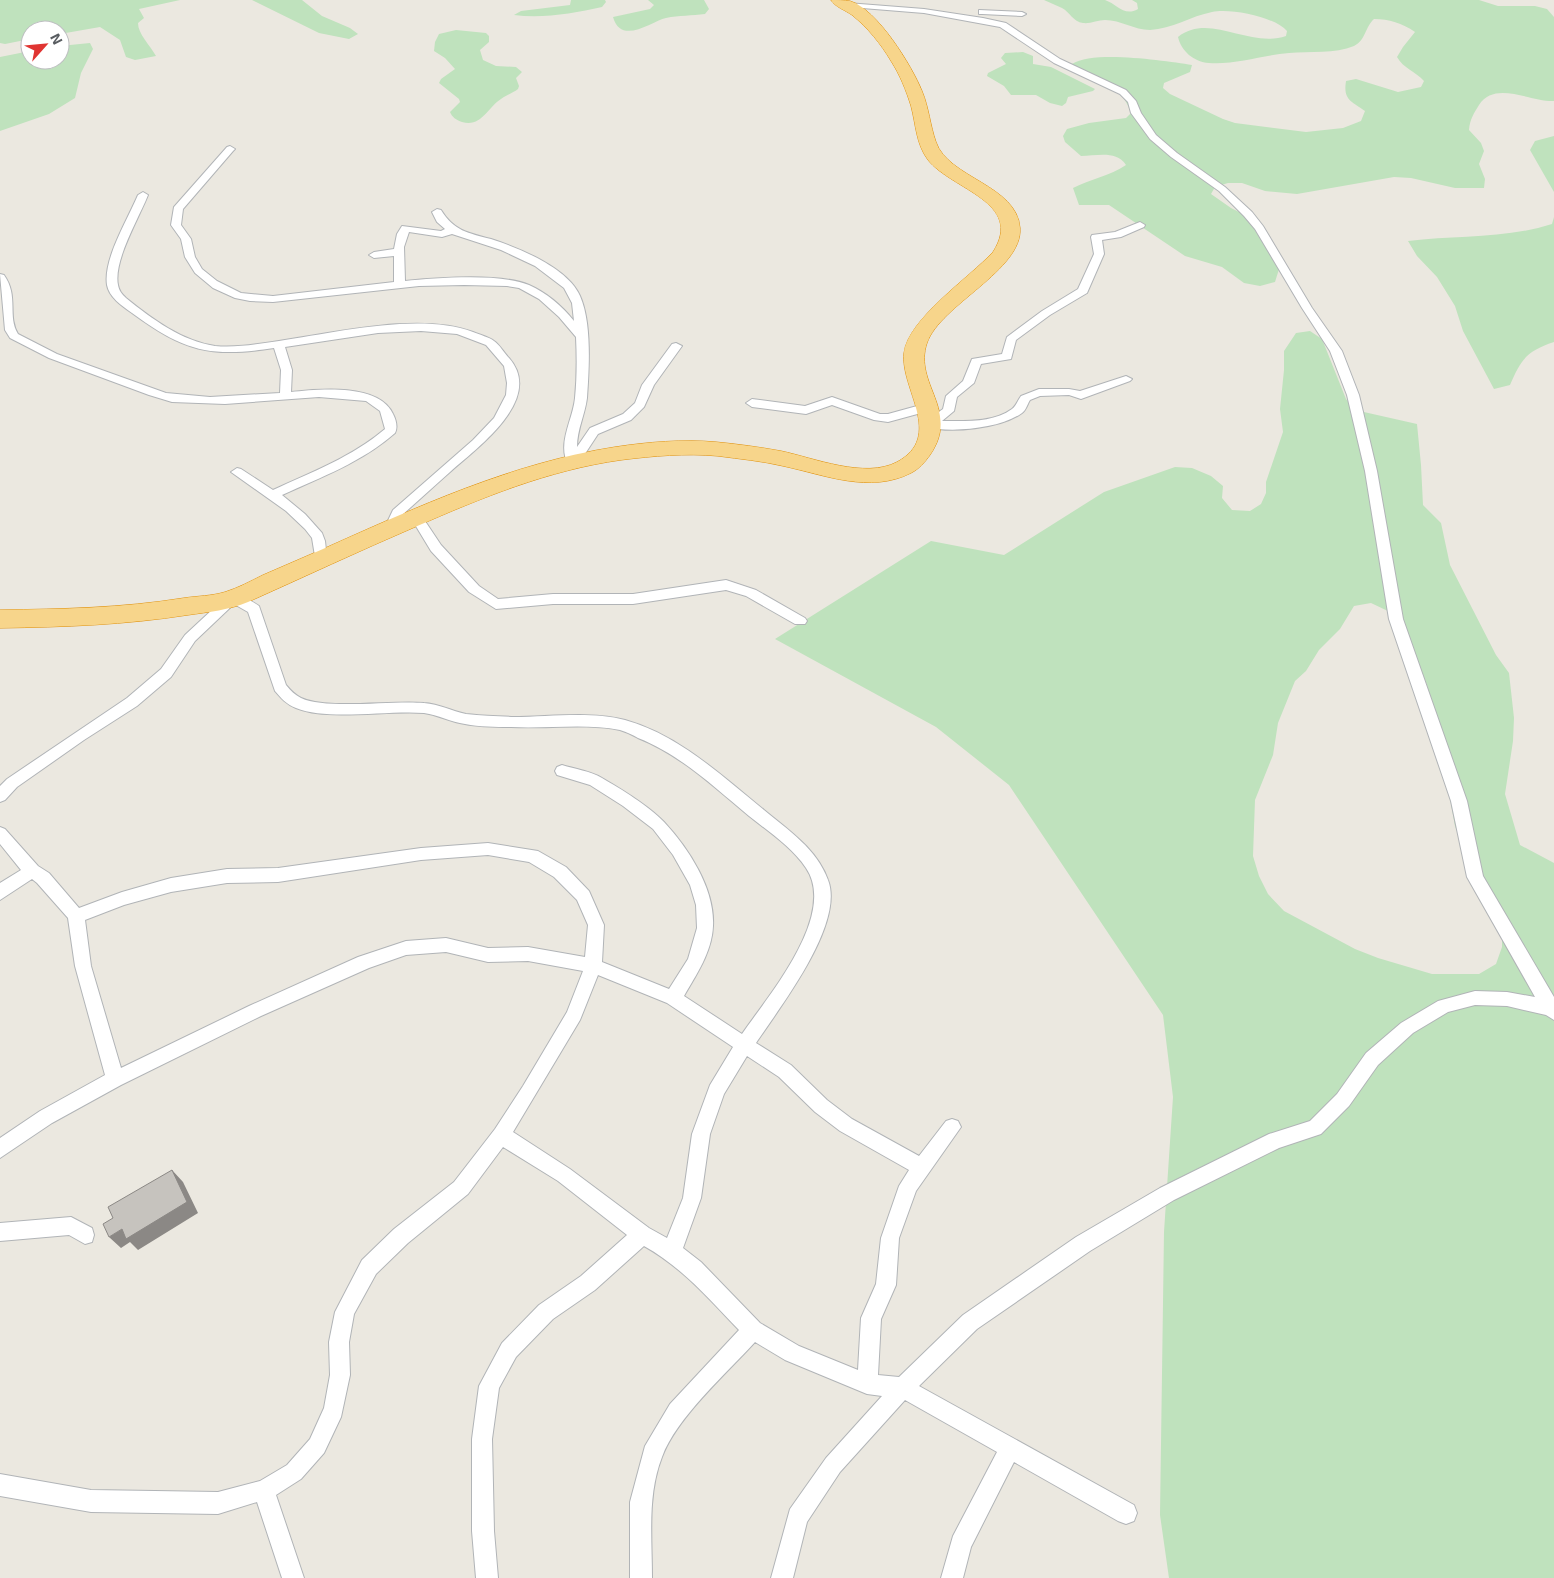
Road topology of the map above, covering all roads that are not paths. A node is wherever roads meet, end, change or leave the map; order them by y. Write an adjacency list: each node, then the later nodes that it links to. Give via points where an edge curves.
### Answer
1 (844, 3): 2 (street); 23 (highway, via 869,19 902,66 918,102 928,144 935,157 988,194 1006,213 1011,228 1009,244 998,260 942,309 919,337 912,362)
2 (924, 11): 3 (street); 41 (street, via 1003,25 1057,62 1123,92 1153,137 1222,189 1259,228 1336,351 1353,395 1371,470 1396,619 1459,801 1475,877)
3 (1022, 14)
4 (230, 149): 13 (street, via 178,209 176,225 187,241 191,261 217,286 231,295 275,300)
5 (143, 195): 16 (street, via 121,244 113,276 112,284 118,296 160,329 187,343 224,350)
6 (437, 212): 8 (street, via 443,223)
7 (1140, 225): 23 (street, via 1117,235 1096,237 1099,254 1083,291 1011,339 1007,357 976,361 968,383 952,396 948,411)
8 (453, 230): 9 (street, via 442,234 406,228); 11 (street, via 493,244)
9 (399, 252): 10 (street); 13 (street)
10 (374, 254)
11 (536, 271): 14 (street); 15 (street, via 567,283 575,295)
12 (0, 277): 21 (street, via 7,295 6,326 12,335 51,356 172,398 201,401)
13 (399, 283): 14 (street, via 466,281)
14 (517, 285): 15 (street, via 544,297)
15 (580, 335): 24 (street, via 580,407 571,442)
16 (278, 345): 21 (street, via 286,360); 28 (street, via 363,331 426,328 480,338 502,353 514,382 512,397 504,412 483,438 397,513)
17 (676, 346): 20 (street)
18 (639, 376): 20 (street)
19 (1126, 379): 23 (street, via 1081,395 1039,393 1025,398 1019,410 996,422 971,425)
20 (648, 385): 24 (street, via 640,404 627,417 594,431)
21 (285, 395): 26 (street, via 351,395 371,399 390,417 390,430 355,456)
22 (752, 403): 23 (street, via 806,410 832,401 878,417)
23 (929, 416): 24 (highway, via 926,446 916,460 882,475 860,475 769,456 712,449 615,454)
24 (572, 464): 27 (highway, via 523,476)
25 (237, 472): 26 (street)
26 (272, 496): 29 (street, via 302,520 318,538)
27 (416, 518): 28 (highway); 32 (street, via 436,548 474,589 496,604 552,599 633,598 726,585 751,593)
28 (390, 529): 29 (highway)
29 (321, 559): 30 (highway)
30 (232, 599): 31 (highway, via 113,616); 34 (street, via 190,638 166,673 132,702 12,783); 42 (street, via 254,609 280,687 300,704 326,708 423,708 464,719 489,721 578,721 623,725 666,743 697,764 797,846 821,881 823,900 815,931 796,970)
31 (0, 619)
32 (800, 621)
33 (562, 771): 40 (street, via 595,782 658,825 697,884 704,905 705,928 696,961)
34 (0, 796)
35 (0, 833): 36 (street)
36 (32, 871): 37 (street); 38 (street, via 43,878)
37 (0, 893)
38 (76, 916): 39 (street, via 171,885 227,876 278,875 421,854 488,849 532,856 560,872 583,896 596,926); 43 (street, via 84,966)
39 (594, 966): 40 (street); 43 (street, via 528,954 488,955 446,945 406,948 354,966); 45 (street, via 574,1015)
40 (672, 998): 42 (street)
41 (1552, 1010): 54 (street, via 1507,998 1475,998 1436,1010 1407,1028 1372,1059 1343,1100 1315,1128 1274,1140 1167,1194 1083,1244 970,1322)
42 (745, 1045): 47 (street, via 785,1071 846,1125); 51 (street, via 716,1091 701,1134 692,1198)
43 (115, 1080): 46 (street, via 46,1117)
44 (952, 1127): 47 (street)
45 (501, 1135): 49 (street, via 564,1175); 57 (street, via 461,1188 401,1236 369,1267 345,1312 339,1342 340,1375 334,1410 317,1446 294,1472)
46 (0, 1149)
47 (921, 1167): 53 (street, via 908,1186 890,1238 886,1285 871,1318)
48 (0, 1232): 50 (street, via 71,1226)
49 (642, 1234): 51 (street); 60 (street, via 588,1283 546,1312 509,1350 489,1386 482,1440)
50 (85, 1235)
51 (672, 1251): 52 (street)
52 (753, 1330): 53 (street, via 792,1353); 61 (street, via 677,1411 652,1453 641,1502)
53 (867, 1384): 54 (street)
54 (903, 1388): 55 (street); 62 (street, via 833,1465 798,1517)
55 (1010, 1449): 58 (street); 63 (street, via 961,1544)
56 (0, 1485): 57 (street, via 91,1501 130,1502 218,1503)
57 (264, 1490): 59 (street)
58 (1126, 1512)
59 (293, 1578)
60 (487, 1578)
61 (641, 1578)
62 (782, 1578)
63 (952, 1578)

